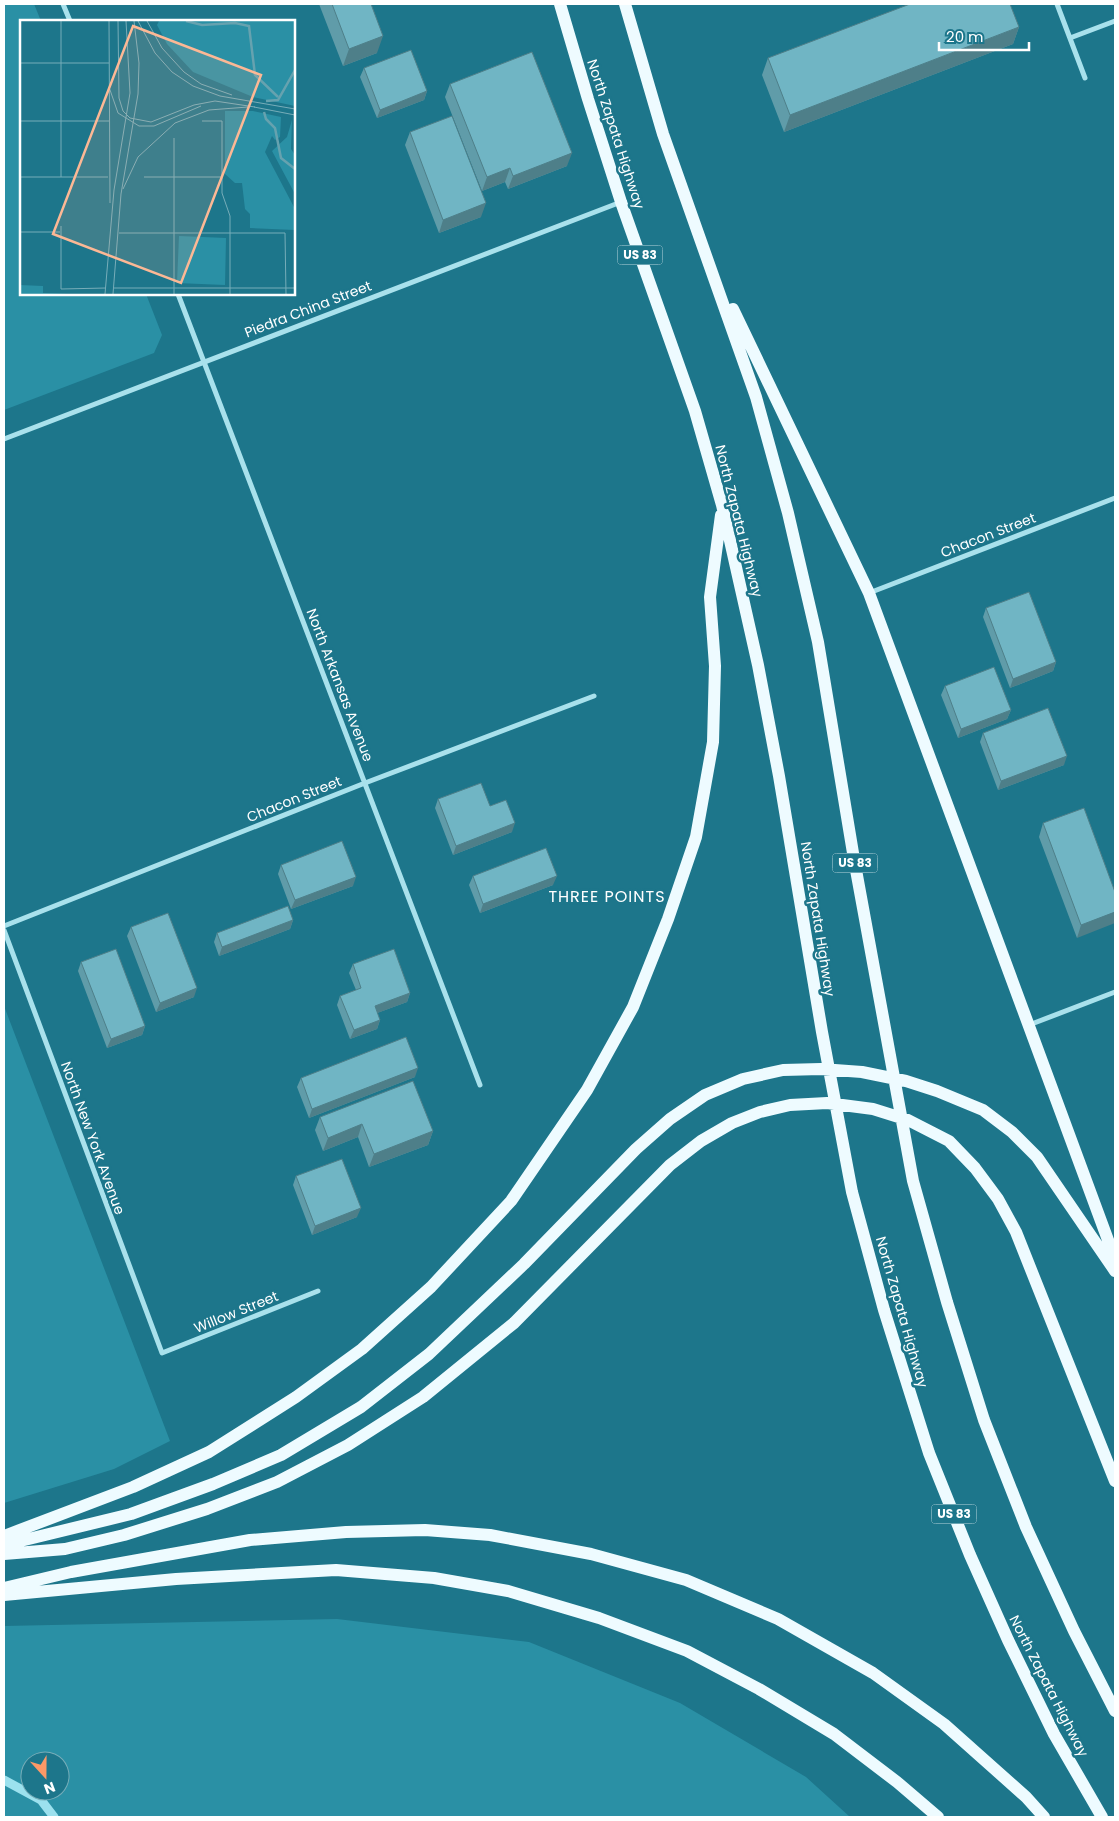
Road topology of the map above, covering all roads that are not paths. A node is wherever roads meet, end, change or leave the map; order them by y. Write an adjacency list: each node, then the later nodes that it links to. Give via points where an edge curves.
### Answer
1 (63, 4): 5 (street)
2 (560, 4): 9 (main road, North Zapata Highway / US 83)
3 (625, 4): 10 (main road, US 83, via 663,134)
4 (1057, 4): 7 (street)
5 (70, 20)
6 (1115, 20): 7 (street)
7 (1070, 38): 8 (street)
8 (1085, 78)
9 (621, 202): 12 (street, Piedra China Street); 15 (main road, North Zapata Highway / US 83, via 691,401)
10 (706, 254): 16 (main road); 34 (main road, US 83, via 756,397 788,513 818,642 913,1181 984,1420 1026,1527)
11 (178, 295): 12 (street, North Arkansas Avenue)
12 (205, 361): 13 (street, Piedra China Street); 18 (street, North Arkansas Avenue)
13 (4, 439)
14 (1115, 498): 16 (street, Chacon Street)
15 (722, 506): 29 (main road, via 710,597 715,666 713,742 696,837 668,919 632,1007 587,1090 511,1201 431,1287 362,1349 296,1397 209,1452 133,1488); 37 (main road, North Zapata Highway / US 83, via 758,664 852,1192 884,1310 929,1453 970,1555 1054,1734)
16 (869, 593): 22 (main road)
17 (594, 696): 18 (street, Chacon Street)
18 (365, 783): 19 (street, Chacon Street); 23 (street, North Arkansas Avenue)
19 (4, 926)
20 (4, 930): 27 (street, North New York Avenue)
21 (1115, 992): 22 (street)
22 (1028, 1025): 24 (main road)
23 (480, 1085)
24 (1115, 1259)
25 (1115, 1271): 30 (main road, via 1037,1157 983,1110 906,1081 862,1072 783,1070 743,1079 705,1095 636,1149 524,1264 429,1354 361,1408 281,1455 213,1484 131,1514)
26 (318, 1291): 27 (street, Willow Street)
27 (162, 1353)
28 (1115, 1482): 31 (main road, via 1016,1232 975,1168 949,1141 908,1120 873,1109 827,1103 790,1105 732,1123 701,1141 670,1165 514,1323 423,1397 348,1445 277,1482 207,1509 124,1535 65,1549)
29 (4, 1536)
30 (4, 1545)
31 (4, 1554)
32 (4, 1588): 36 (main road, via 80,1570 250,1540 346,1532 425,1530 490,1534 591,1554 686,1580 778,1620 873,1672 944,1724)
33 (4, 1595): 35 (main road, via 176,1579 336,1570 434,1578 508,1591 599,1618 686,1651 759,1689 834,1734)
34 (1115, 1711)
35 (938, 1817)
36 (1044, 1817)
37 (1102, 1817)

